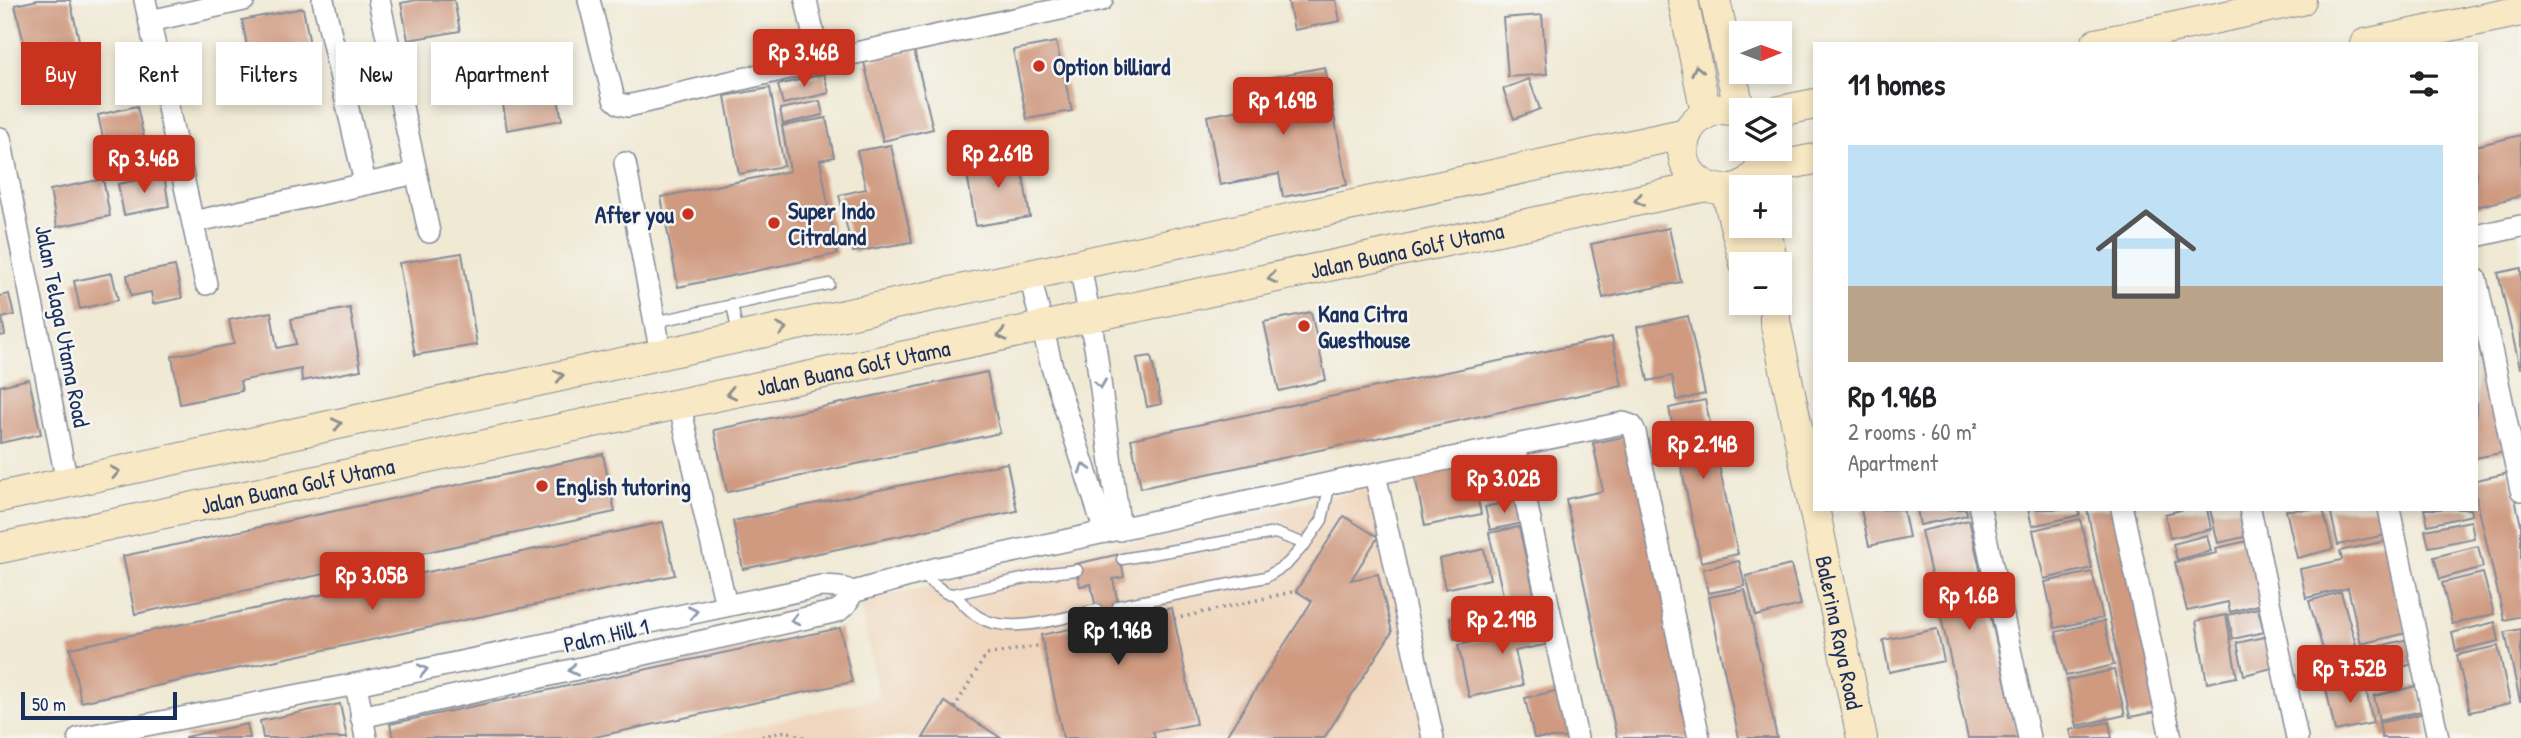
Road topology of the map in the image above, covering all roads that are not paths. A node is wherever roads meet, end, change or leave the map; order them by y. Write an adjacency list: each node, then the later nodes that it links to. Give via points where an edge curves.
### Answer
1 (145, 0): 13 (street)
2 (244, 0): 13 (street)
3 (323, 0): 29 (street)
4 (379, 0): 25 (street)
5 (589, 0): 16 (street, via 608,82 620,104 628,106)
6 (806, 0): 16 (street)
7 (1102, 0): 11 (street)
8 (1683, 0): 21 (main road, one-way to 8)
9 (1715, 0): 17 (main road)
10 (2301, 0): 14 (main road)
11 (1050, 5): 16 (street)
12 (2521, 11): 15 (main road)
13 (150, 21): 30 (street)
14 (2105, 42)
15 (2374, 42)
16 (820, 61)
17 (1737, 98)
18 (1813, 104): 20 (main road)
19 (1729, 109): 21 (main road)
20 (1792, 109)
21 (1696, 123): 26 (main road, via 1683,146 1688,169); 34 (main road)
22 (0, 138): 49 (street, Jalan Telaga Utama Road)
23 (1813, 160): 27 (main road, Jalan Buana Golf Utama)
24 (625, 163): 42 (street)
25 (416, 173): 29 (street); 32 (street)
26 (1729, 175)
27 (1751, 175)
28 (1729, 180): 41 (main road, Jalan Buana Golf Utama, one-way to 41)
29 (365, 184): 30 (street)
30 (193, 222): 36 (street)
31 (2521, 226): 33 (street)
32 (429, 232)
33 (2478, 236)
34 (1080, 265): 35 (main road); 41 (street)
35 (1030, 276): 43 (street); 44 (main road, one-way to 35)
36 (206, 284)
37 (829, 284): 39 (lane)
38 (2478, 288): 51 (street)
39 (732, 304): 42 (lane); 44 (lane)
40 (1772, 315): 53 (main road, Balerina Raya Road)
41 (1090, 317): 43 (main road, Jalan Buana Golf Utama); 59 (street, one-way to 59)
42 (655, 322): 45 (street)
43 (1041, 327): 46 (main road, Jalan Buana Golf Utama, one-way to 46); 59 (street, one-way to 43)
44 (738, 338): 45 (main road)
45 (661, 354): 49 (main road, one-way to 45)
46 (680, 404): 61 (main road, Jalan Buana Golf Utama); 67 (street)
47 (1514, 446): 48 (street, Palm Hill 1); 75 (street); 76 (street, Palm Hill 1, via 1615,424 1632,426)
48 (1376, 474): 50 (street, Palm Hill 1); 74 (street)
49 (67, 482): 52 (main road)
50 (1330, 483): 59 (street, Palm Hill 1); 60 (lane, via 1322,520)
51 (2521, 490)
52 (0, 497)
53 (1813, 507)
54 (1814, 511): 77 (main road, Balerina Raya Road)
55 (1980, 511): 78 (street)
56 (2122, 511): 79 (street)
57 (2250, 511): 80 (street)
58 (2389, 511): 81 (street)
59 (1112, 531): 64 (street, Palm Hill 1)
60 (1305, 544): 62 (lane, via 1275,533); 68 (lane, via 1287,565 1266,577)
61 (0, 548)
62 (1122, 559)
63 (1077, 569): 66 (lane)
64 (927, 571): 65 (street, Palm Hill 1); 66 (lane, via 946,593)
65 (853, 592): 67 (street, Palm Hill 1, via 821,586); 71 (street, Palm Hill 1, one-way to 71, via 838,611)
66 (954, 594): 69 (lane, via 979,618 1002,626)
67 (726, 605): 70 (street, Palm Hill 1, one-way to 67)
68 (1118, 606)
69 (1097, 610)
70 (356, 684): 71 (street); 72 (street, Palm Hill 1)
71 (361, 717): 73 (street)
72 (79, 738)
73 (366, 738)
74 (1433, 738)
75 (1577, 738)
76 (1699, 738)
77 (1862, 738)
78 (2029, 738)
79 (2171, 738)
80 (2297, 738)
81 (2438, 738)

